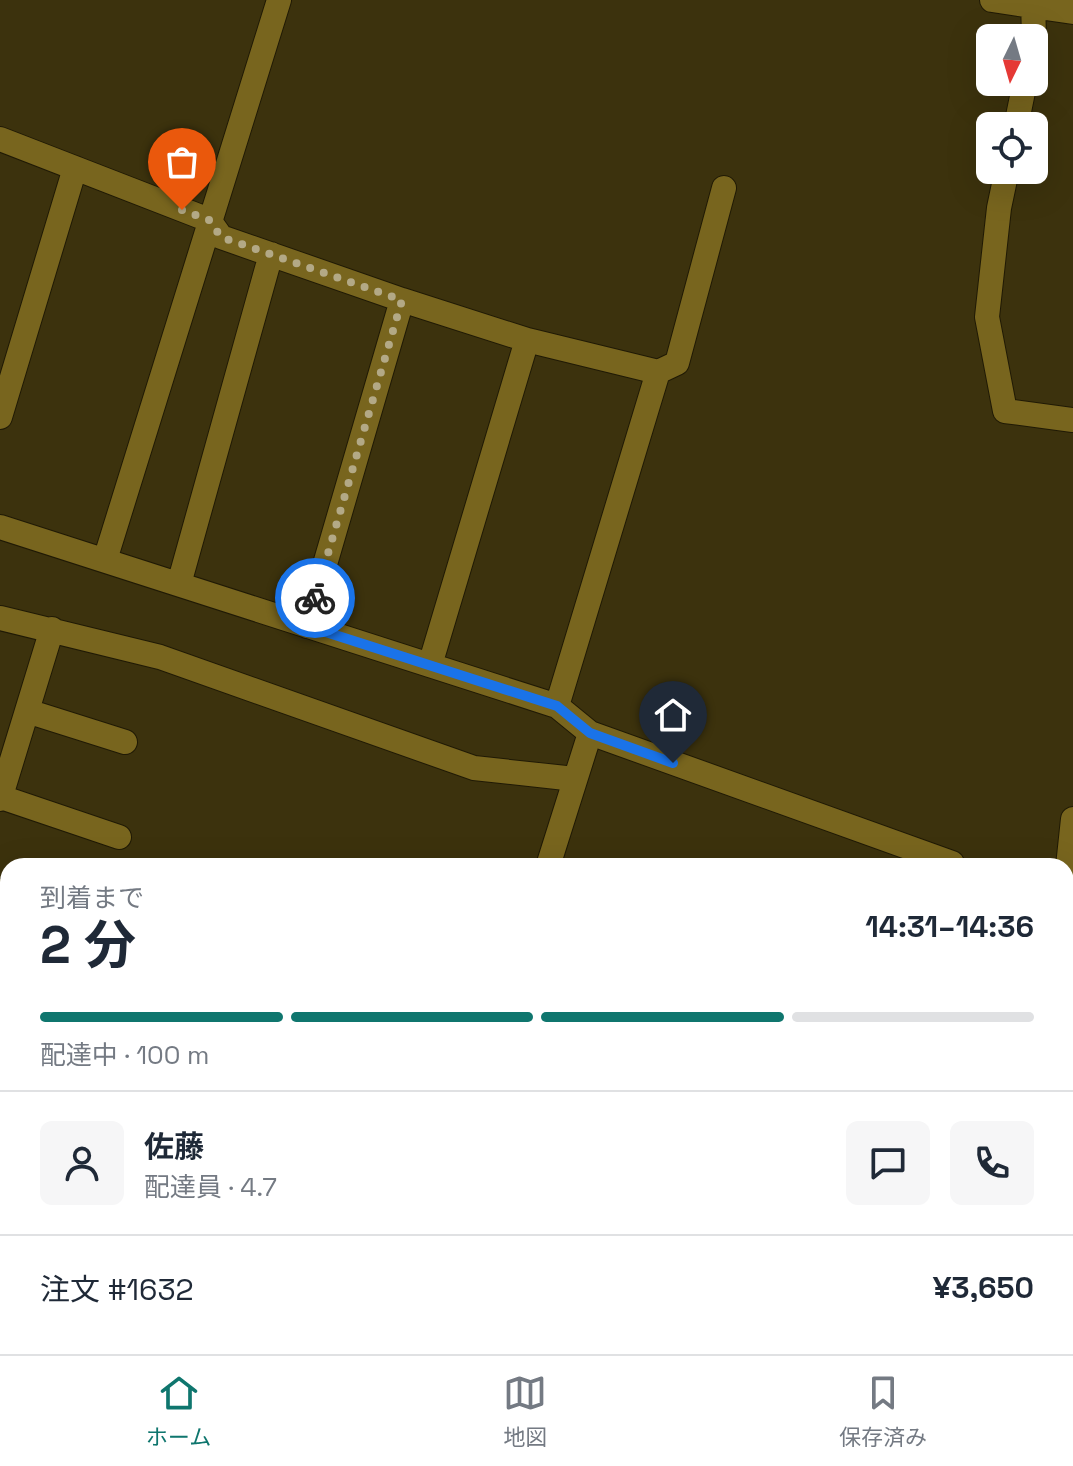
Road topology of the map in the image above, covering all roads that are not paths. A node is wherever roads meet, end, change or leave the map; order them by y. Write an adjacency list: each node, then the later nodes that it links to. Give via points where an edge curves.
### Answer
1 (279, 0): 10 (street)
2 (992, 0): 3 (street)
3 (1033, 2): 4 (street); 5 (street)
4 (1073, 12)
5 (1034, 24)
6 (0, 139): 7 (street)
7 (75, 168): 10 (street); 15 (street)
8 (1004, 184): 16 (street, via 987,317 1005,411)
9 (724, 188): 14 (street, via 677,363)
10 (209, 220): 11 (street, via 221,237); 18 (street)
11 (271, 254): 12 (street); 19 (street)
12 (402, 300): 13 (street); 21 (street)
13 (527, 340): 14 (street); 23 (street)
14 (658, 372): 24 (street)
15 (0, 417)
16 (1073, 420)
17 (0, 527): 18 (street)
18 (105, 560): 19 (street)
19 (179, 584): 21 (street)
20 (0, 618): 22 (street)
21 (307, 626): 23 (street)
22 (52, 629): 25 (street); 28 (street, via 160,657 474,768)
23 (430, 665): 24 (street)
24 (557, 706): 26 (street)
25 (27, 711): 27 (street); 29 (street)
26 (590, 733): 28 (street); 33 (street)
27 (125, 742)
28 (575, 779): 32 (street)
29 (0, 798): 31 (street)
30 (1073, 819): 34 (street)
31 (119, 837)
32 (550, 858)
33 (935, 858)
34 (1069, 858)

